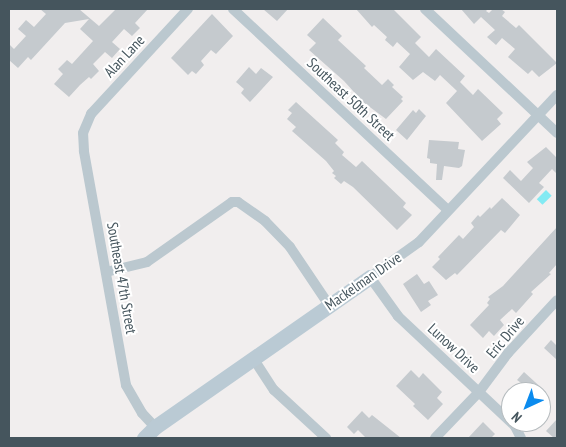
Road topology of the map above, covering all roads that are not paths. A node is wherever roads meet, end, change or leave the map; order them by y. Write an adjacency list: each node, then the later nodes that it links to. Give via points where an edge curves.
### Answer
1 (188, 9): 6 (street, Alan Lane, via 90,114)
2 (233, 9): 8 (street, Southeast 50th Street)
3 (424, 9): 5 (street)
4 (557, 95): 5 (street, Mackelman Drive)
5 (538, 115): 7 (street); 8 (street, Mackelman Drive)
6 (85, 125): 9 (street, Southeast 47th Street, via 82,141)
7 (557, 133)
8 (448, 210): 10 (street, Mackelman Drive, via 419,242)
9 (106, 272): 12 (street, via 147,262 232,202 238,202 265,221 290,247); 15 (street, Southeast 47th Street, via 126,385 142,413)
10 (370, 277): 12 (street, Mackelman Drive); 14 (street, Lunow Drive, via 398,316)
11 (557, 300): 14 (street, Eric Drive, via 508,353)
12 (329, 305): 13 (street, Mackelman Drive)
13 (253, 358): 15 (street, Mackelman Drive); 17 (street, via 274,390)
14 (479, 392): 18 (street, Eric Drive); 19 (street, Lunow Drive, via 515,426)
15 (155, 427): 16 (street, Mackelman Drive)
16 (144, 438)
17 (326, 438)
18 (435, 438)
19 (522, 438)

